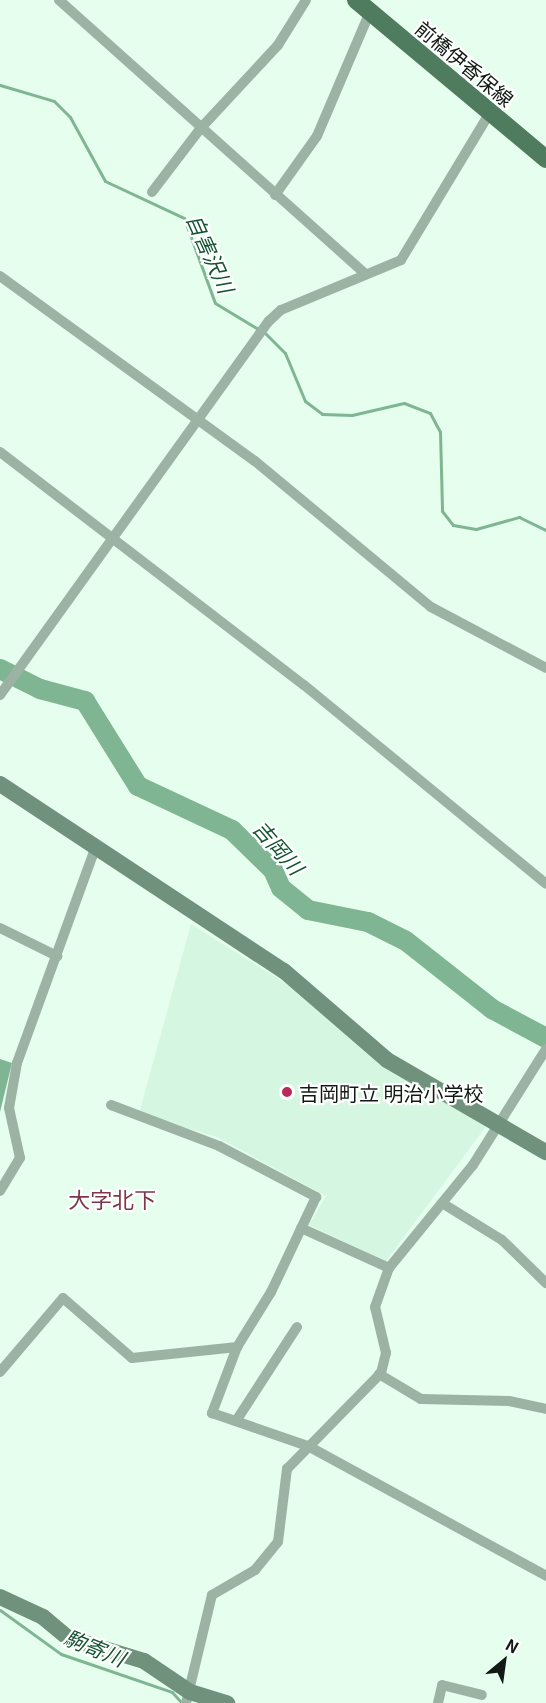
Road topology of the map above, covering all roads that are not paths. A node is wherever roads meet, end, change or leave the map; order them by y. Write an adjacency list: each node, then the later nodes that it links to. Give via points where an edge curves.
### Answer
1 (59, 0): 6 (street)
2 (306, 0): 6 (street, via 278,45)
3 (356, 0): 4 (main road, 前橋伊香保線)
4 (370, 12): 5 (main road, 前橋伊香保線); 9 (street, via 317,136)
5 (489, 114): 7 (main road, 前橋伊香保線); 10 (street, via 406,254)
6 (200, 129): 8 (street); 9 (street)
7 (546, 159)
8 (152, 192)
9 (275, 195): 10 (street)
10 (366, 274): 12 (street, via 281,310)
11 (0, 276): 12 (street)
12 (199, 419): 14 (street); 15 (street, via 431,607)
13 (0, 452): 14 (street)
14 (113, 538): 16 (street); 19 (street)
15 (546, 668)
16 (2, 692)
17 (0, 784): 18 (street)
18 (96, 846): 21 (street); 25 (street, via 284,971 387,1060)
19 (546, 884)
20 (0, 928): 21 (street)
21 (57, 956): 24 (street, via 17,1063)
22 (546, 1049): 25 (street)
23 (111, 1104): 29 (street, via 219,1146 316,1197)
24 (4, 1111): 27 (street, via 20,1158)
25 (497, 1123): 26 (street); 28 (street)
26 (546, 1152)
27 (0, 1191)
28 (442, 1203): 30 (street); 31 (street, via 502,1240)
29 (301, 1228): 30 (street); 33 (street)
30 (389, 1268): 35 (street, via 375,1307 386,1353)
31 (546, 1283)
32 (297, 1327): 37 (street)
33 (237, 1347): 34 (street, via 132,1358 63,1298); 37 (street, via 212,1413)
34 (0, 1372)
35 (380, 1374): 36 (street, via 422,1399 510,1401); 38 (street)
36 (546, 1409)
37 (236, 1421): 38 (street)
38 (308, 1446): 39 (street); 42 (street, via 287,1469 278,1542 255,1570 212,1595)
39 (546, 1576)
40 (0, 1597): 42 (street, via 43,1617 68,1638 144,1661)
41 (482, 1695): 44 (street, via 442,1685)
42 (188, 1697): 43 (street)
43 (227, 1703)
44 (438, 1703)

